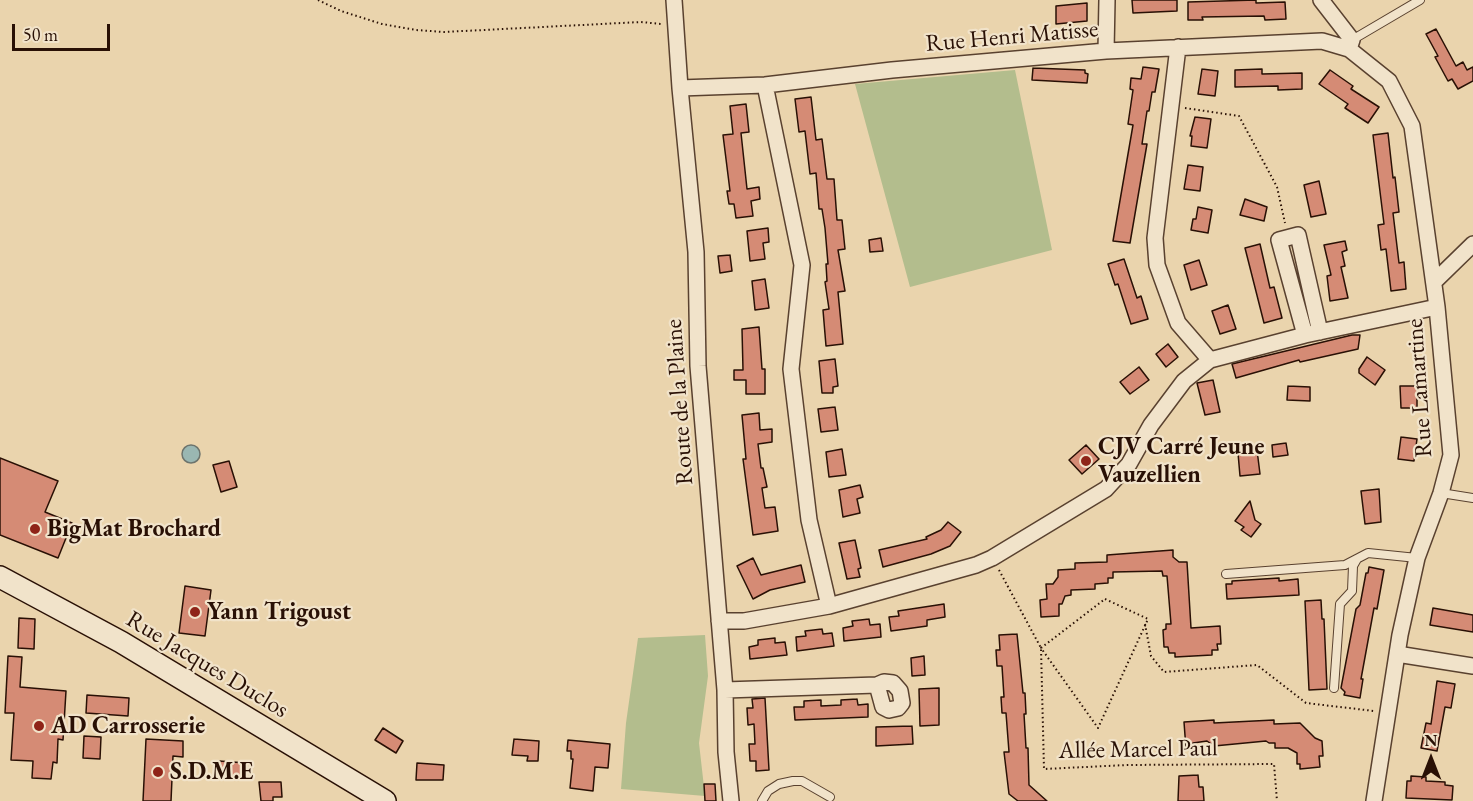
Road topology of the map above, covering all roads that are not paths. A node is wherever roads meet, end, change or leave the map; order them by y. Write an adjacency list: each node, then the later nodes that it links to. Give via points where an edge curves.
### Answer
1 (674, 0): 9 (street, Route de la Plaine)
2 (1107, 0): 7 (street)
3 (1321, 0): 5 (street, Rue Lamartine)
4 (1420, 0): 5 (lane)
5 (1350, 44): 6 (street, Rue Henri Matisse, via 1322,41); 11 (street, Rue Lamartine, via 1389,81 1412,126)
6 (1178, 47): 7 (street, Rue Henri Matisse); 15 (street, via 1155,238 1157,265 1178,323)
7 (1106, 51): 8 (street, Rue Henri Matisse)
8 (765, 85): 9 (street, Rue Henri Matisse); 22 (street, via 801,265 791,369 809,520)
9 (680, 88): 23 (street, Route de la Plaine, via 696,252 698,366)
10 (1473, 244): 11 (street)
11 (1434, 282): 12 (street, Rue Lamartine)
12 (1437, 307): 13 (street); 16 (street, Rue Lamartine, via 1451,455)
13 (1320, 332): 14 (street); 14 (street, via 1298,235 1279,240)
14 (1305, 335): 15 (street)
15 (1210, 360): 22 (street, via 1184,381 1151,425 1129,464 1106,489 992,558)
16 (1441, 493): 17 (lane); 19 (street, Rue Lamartine)
17 (1473, 498)
18 (1358, 557): 19 (lane, via 1368,553); 20 (lane, via 1345,565); 27 (lane, via 1353,566 1352,591 1340,604)
19 (1417, 558): 24 (street, Rue Lamartine)
20 (1226, 574)
21 (0, 577): 30 (street, Rue Jacques Duclos, via 121,642)
22 (829, 606): 23 (street, via 744,621)
23 (719, 621): 28 (street, Route de la Plaine)
24 (1397, 654): 25 (street); 33 (street, Rue Lamartine)
25 (1473, 666)
26 (877, 685): 28 (street)
27 (1334, 688)
28 (725, 690): 31 (street, Route de la Plaine)
29 (830, 797): 32 (lane, via 793,780 768,791)
30 (385, 801)
31 (731, 801)
32 (762, 801)
33 (1374, 801)

